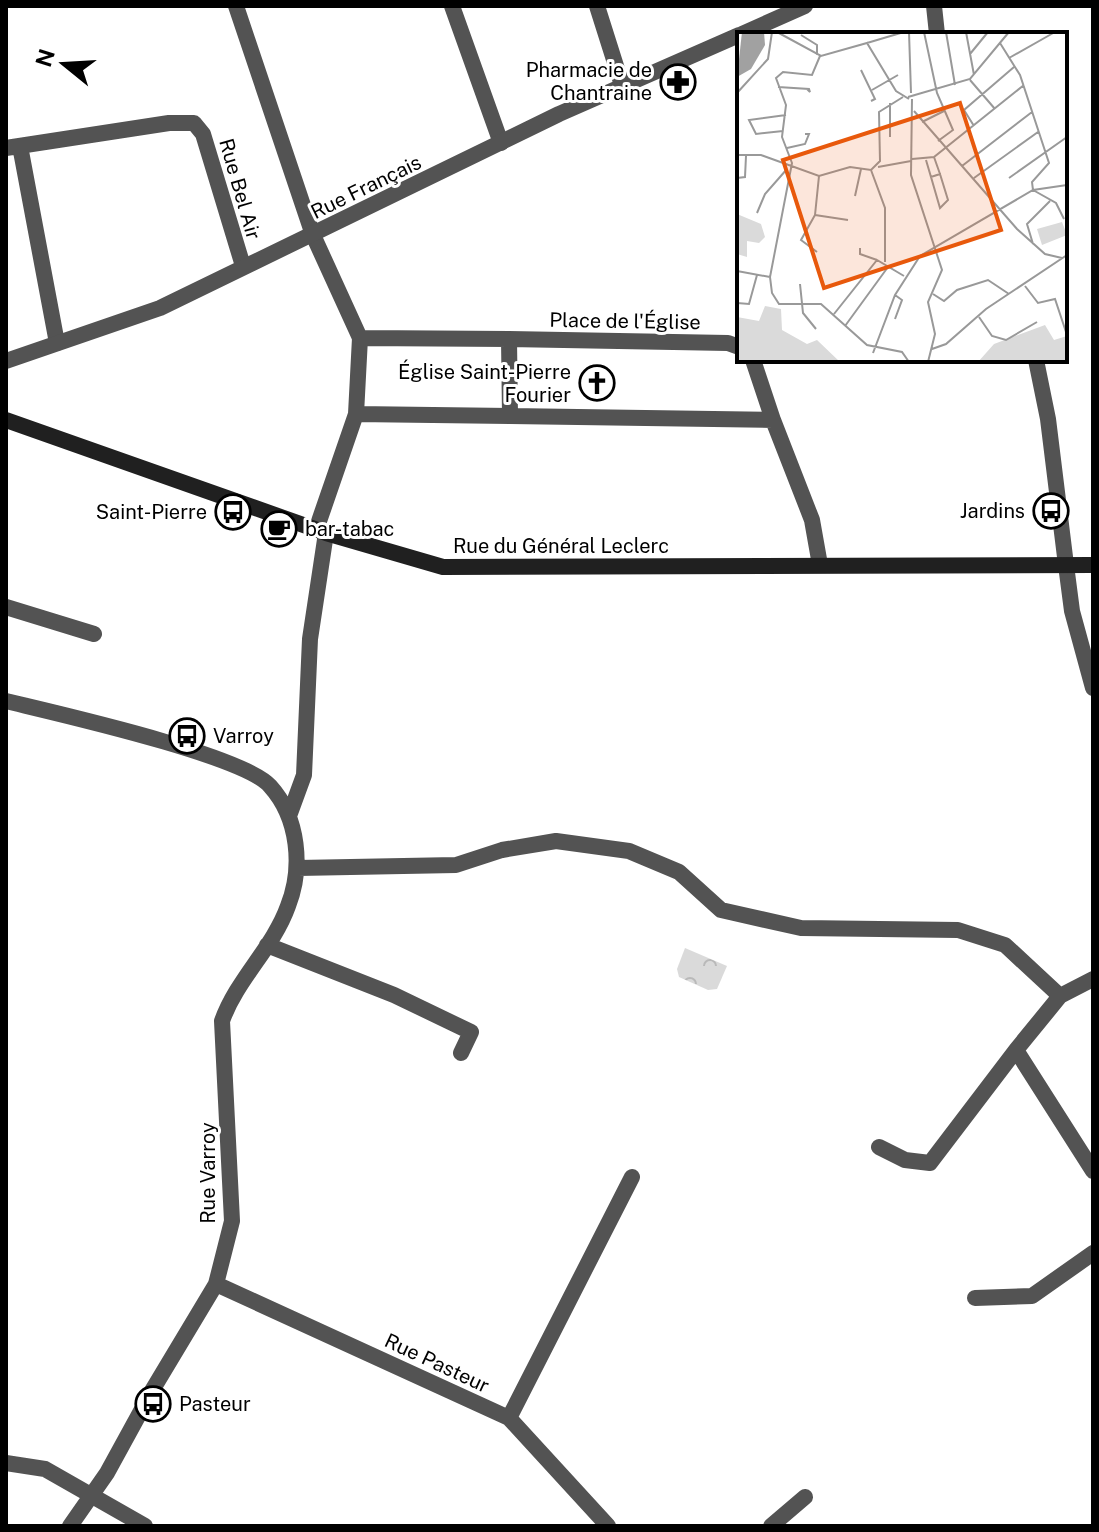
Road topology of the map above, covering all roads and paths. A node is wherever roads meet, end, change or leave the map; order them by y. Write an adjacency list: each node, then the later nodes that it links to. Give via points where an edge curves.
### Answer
1 (236, 6): 12 (street)
2 (452, 6): 10 (street)
3 (597, 6): 9 (street)
4 (805, 6): 6 (street, Rue Français)
5 (934, 6): 7 (street)
6 (748, 32)
7 (937, 32)
8 (737, 37): 9 (street, Rue Français)
9 (622, 85): 10 (street, Rue Français)
10 (501, 143): 12 (street, Rue Français)
11 (13, 147): 13 (street, Rue Bel Air, via 194,123 203,134); 16 (street)
12 (313, 235): 13 (street, Rue Français); 14 (street)
13 (243, 266): 16 (street, Rue Français, via 160,308)
14 (360, 338): 15 (street, Place de l'Église); 21 (street)
15 (509, 339): 17 (street, Place de l'Église); 22 (street)
16 (57, 343): 18 (street, Rue Français)
17 (737, 346)
18 (6, 361)
19 (754, 362): 24 (street)
20 (1036, 362): 27 (street)
21 (356, 414): 22 (street); 25 (street)
22 (510, 416): 24 (street)
23 (6, 420): 25 (main road, Rue du Général Leclerc)
24 (773, 420): 26 (street, via 812,520)
25 (321, 532): 26 (main road, Rue du Général Leclerc, via 443,567); 33 (street, via 304,775)
26 (820, 565): 27 (main road, Rue du Général Leclerc)
27 (1066, 565): 28 (main road, Rue du Général Leclerc); 31 (street, via 1072,611)
28 (1093, 565)
29 (6, 607): 30 (street)
30 (94, 634)
31 (1093, 688)
32 (6, 701): 33 (street, Rue Varroy, via 225,762 270,785)
33 (289, 816): 34 (street, Rue Varroy)
34 (298, 868): 35 (street, Rue Varroy, via 288,907); 37 (street, via 456,865 556,841 629,851 679,872 721,910 801,928 958,930 1005,945)
35 (267, 945): 39 (street, via 471,1032); 44 (street, Rue Varroy, via 232,993 222,1021 232,1221)
36 (1093, 979): 37 (street)
37 (1060, 996): 38 (street)
38 (1016, 1050): 40 (street, via 930,1163 905,1160); 41 (street)
39 (461, 1053)
40 (879, 1147)
41 (1093, 1171)
42 (632, 1177): 46 (street)
43 (1093, 1253): 45 (street, via 1032,1296)
44 (216, 1284): 46 (street, Rue Pasteur); 48 (street, Rue Varroy)
45 (975, 1298)
46 (509, 1418): 52 (street, Rue Pasteur)
47 (6, 1463): 48 (street, via 45,1469)
48 (92, 1497): 50 (street, Rue Varroy); 51 (street)
49 (805, 1497): 53 (street)
50 (76, 1524)
51 (145, 1526)
52 (608, 1526)
53 (771, 1526)

